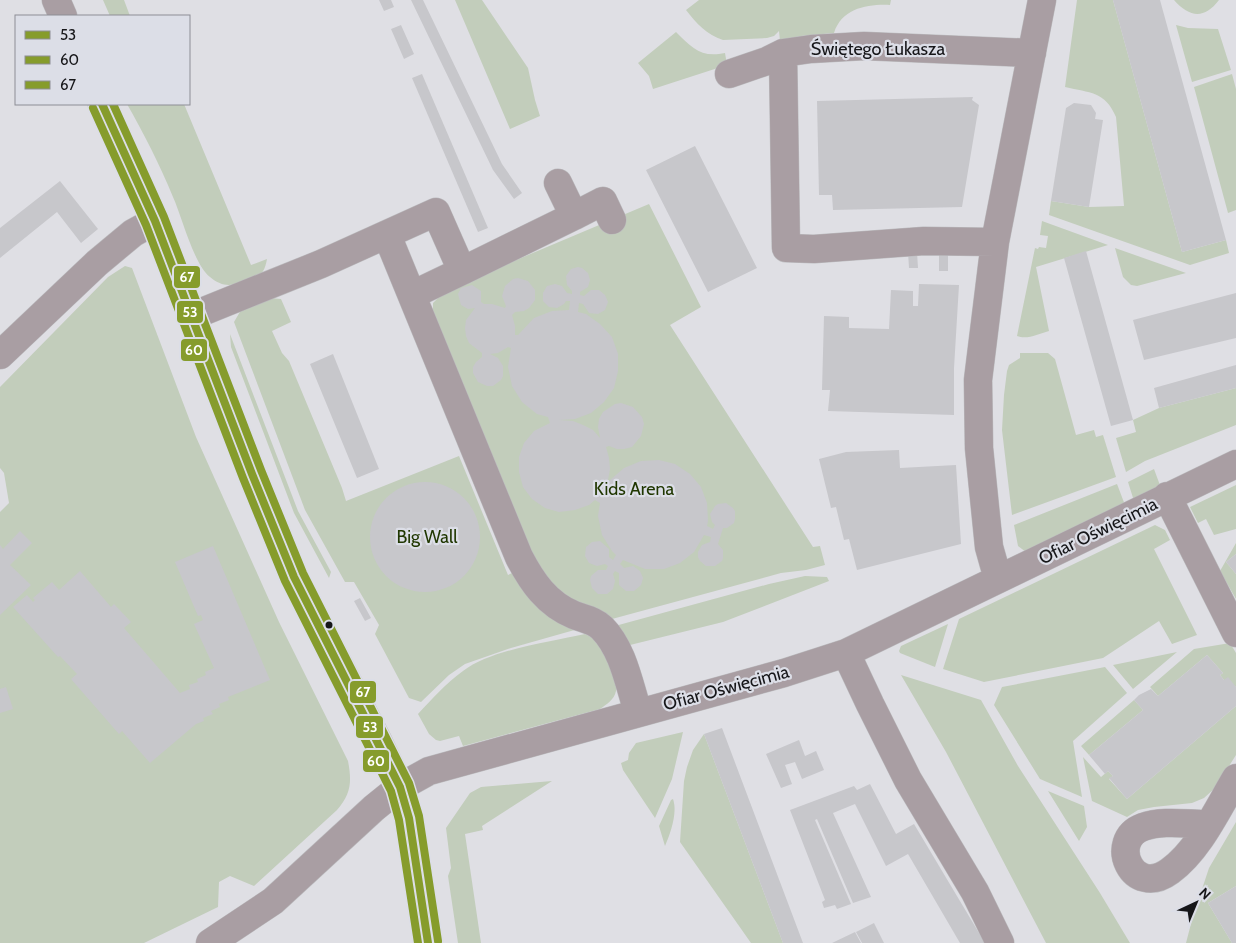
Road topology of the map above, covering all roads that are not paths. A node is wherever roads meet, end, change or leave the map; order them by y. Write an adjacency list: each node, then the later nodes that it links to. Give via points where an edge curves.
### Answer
1 (56, 0): 3 (street)
2 (1042, 0): 5 (street)
3 (63, 15)
4 (783, 53): 5 (street, Świętego Łukasza, via 864,46); 6 (street, Świętego Łukasza); 13 (street, via 786,248 924,241)
5 (1032, 53): 13 (street)
6 (729, 74)
7 (102, 105): 11 (street)
8 (558, 184): 9 (street)
9 (574, 216): 10 (street, via 603,202); 14 (street)
10 (612, 220)
11 (155, 221): 16 (street); 17 (street, via 133,233 98,263)
12 (387, 235): 14 (street, via 436,212); 15 (street); 16 (street)
13 (995, 242): 20 (street, via 978,380 978,406 989,547)
14 (462, 271): 15 (street)
15 (412, 295): 23 (street, via 530,578 557,607 592,620 601,627 613,642)
16 (192, 316): 25 (street, via 294,577)
17 (0, 355)
18 (1236, 464): 19 (street, Ofiar Oświęcimia)
19 (1168, 496): 20 (street, Ofiar Oświęcimia); 21 (street)
20 (998, 579): 22 (street, Ofiar Oświęcimia)
21 (1236, 633)
22 (846, 653): 23 (street, Ofiar Oświęcimia); 29 (street, via 908,780)
23 (638, 712): 25 (street, Ofiar Oświęcimia, via 429,771)
24 (1236, 778): 26 (street)
25 (400, 787): 27 (street, Ofiar Oświęcimia, via 285,891); 28 (street, via 410,818)
26 (1208, 824)
27 (210, 943)
28 (428, 943)
29 (1000, 943)

